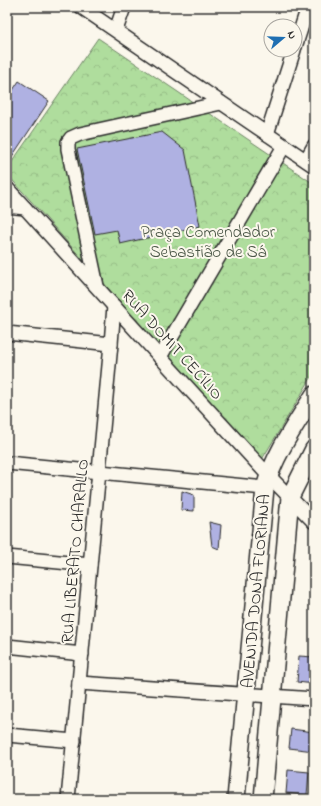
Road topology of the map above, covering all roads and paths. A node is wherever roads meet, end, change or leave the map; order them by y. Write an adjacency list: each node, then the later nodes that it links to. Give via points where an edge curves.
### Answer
1 (81, 7): 5 (street)
2 (124, 7): 5 (street)
3 (310, 9): 4 (street)
4 (303, 28)
5 (116, 30): 7 (street)
6 (292, 58): 8 (street)
7 (221, 103): 8 (street); 15 (street, via 80,134 68,142)
8 (267, 134): 9 (street)
9 (284, 146): 11 (street); 19 (street)
10 (314, 146): 11 (street)
11 (310, 163)
12 (7, 188): 14 (street, RUA DOMIT CECÍLIO)
13 (7, 206): 14 (street)
14 (25, 208): 15 (street, RUA DOMIT CECÍLIO)
15 (97, 287): 16 (street, RUA DOMIT CECÍLIO)
16 (114, 306): 18 (street, RUA LIBERATO CHARALLO); 19 (street, RUA DOMIT CECÍLIO)
17 (7, 333): 18 (street)
18 (111, 344): 23 (street, RUA LIBERATO CHARALLO)
19 (160, 357): 24 (street, RUA DOMIT CECÍLIO)
20 (314, 395): 24 (main road, AVENIDA DONA FLORIANA)
21 (314, 449): 25 (main road, AVENIDA DONA FLORIANA)
22 (7, 463): 23 (street)
23 (99, 472): 24 (street); 28 (street, RUA LIBERATO CHARALLO)
24 (266, 481): 25 (street, RUA DOMIT CECÍLIO); 32 (main road, AVENIDA DONA FLORIANA)
25 (290, 497): 26 (street, RUA DOMIT CECÍLIO); 33 (main road, AVENIDA DONA FLORIANA)
26 (314, 522)
27 (7, 556): 28 (street)
28 (90, 565): 30 (street, RUA LIBERATO CHARALLO)
29 (7, 646): 30 (street)
30 (82, 654): 31 (street, RUA LIBERATO CHARALLO)
31 (79, 683): 32 (street); 36 (street, RUA LIBERATO CHARALLO)
32 (245, 694): 33 (street); 38 (main road, AVENIDA DONA FLORIANA)
33 (272, 696): 34 (street); 39 (main road, AVENIDA DONA FLORIANA)
34 (314, 699)
35 (7, 735): 36 (street)
36 (74, 741): 37 (street, RUA LIBERATO CHARALLO)
37 (68, 799)
38 (236, 799)
39 (263, 799)

